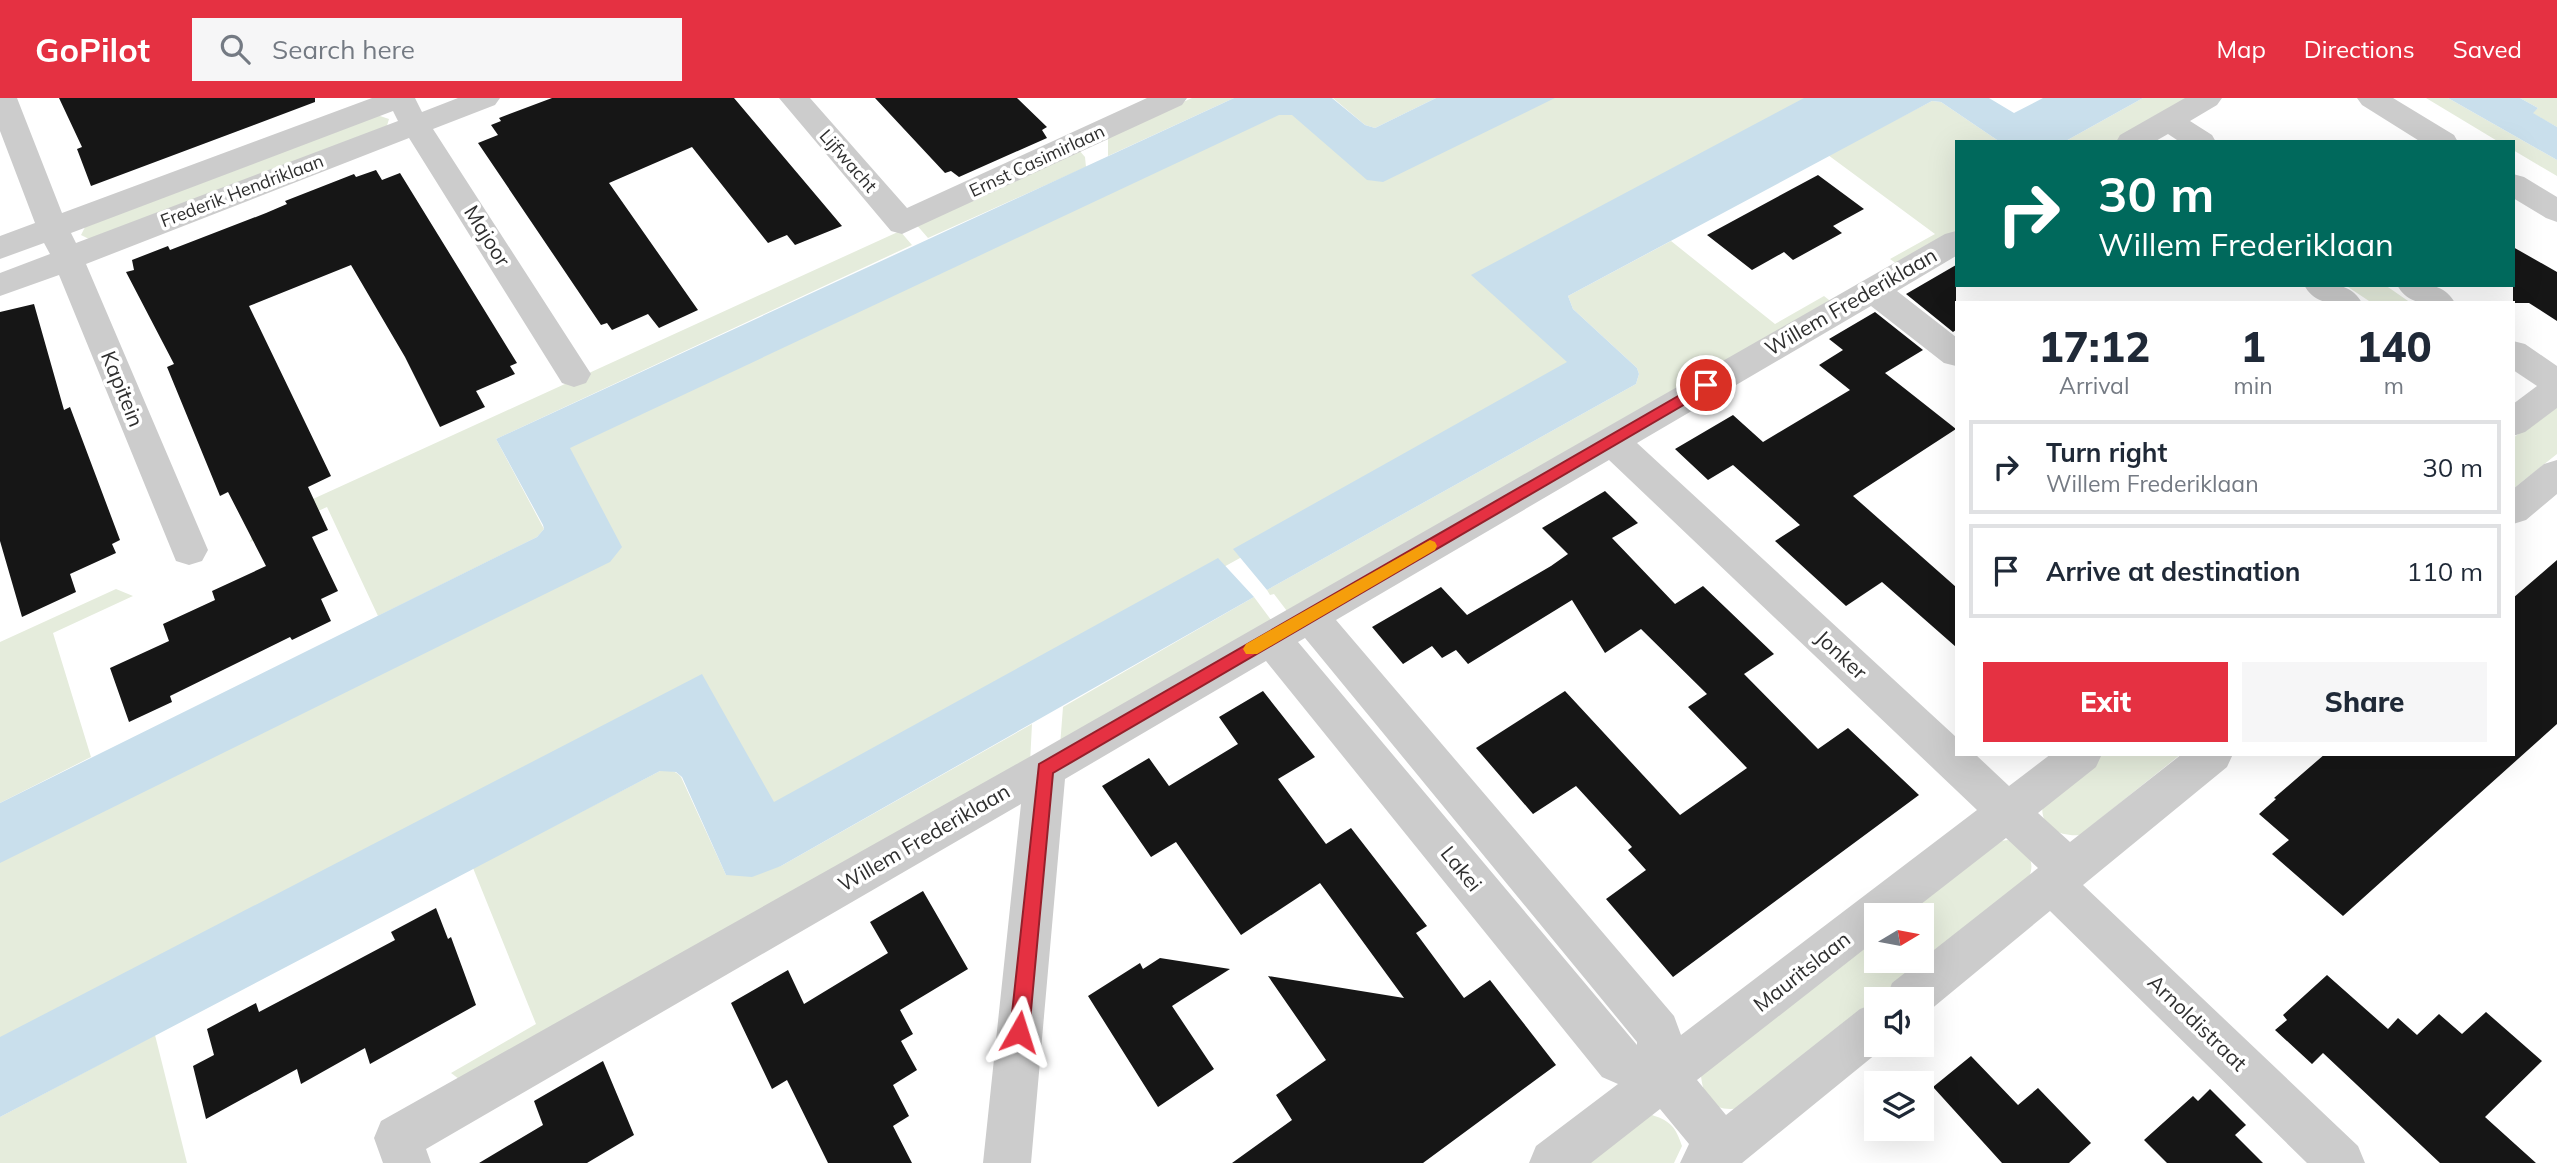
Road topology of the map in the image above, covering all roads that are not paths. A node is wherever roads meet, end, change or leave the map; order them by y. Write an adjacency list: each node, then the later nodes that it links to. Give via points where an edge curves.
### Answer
1 (485, 98): 8 (street, Frederik Hendriklaan)
2 (794, 98): 16 (street, Lijfwacht)
3 (1099, 98): 10 (street)
4 (1172, 98): 10 (street, Ernst Casimirlaan)
5 (2207, 98): 9 (street)
6 (2372, 98): 13 (street)
7 (5, 107): 17 (street, Kapitein)
8 (405, 107): 17 (street, Frederik Hendriklaan); 28 (street, Majoor)
9 (2168, 120): 11 (street); 12 (street)
10 (1098, 132): 16 (street, Ernst Casimirlaan)
11 (2134, 140)
12 (2198, 140)
13 (2440, 140)
14 (2515, 185): 15 (street)
15 (2557, 211)
16 (902, 223)
17 (60, 243): 19 (street, Frederik Hendriklaan); 20 (street, Frederik Hendriklaan); 35 (street, Kapitein)
18 (1955, 243): 23 (street, Willem Frederiklaan)
19 (0, 248)
20 (0, 285)
21 (2323, 287): 24 (street)
22 (2416, 287): 25 (street)
23 (1873, 290): 26 (street); 32 (street, Willem Frederiklaan)
24 (2343, 301)
25 (2436, 301)
26 (1955, 353)
27 (2515, 354): 29 (street)
28 (575, 374)
29 (2557, 383)
30 (2557, 389): 31 (street)
31 (2515, 418)
32 (1611, 440): 36 (street, Willem Frederiklaan); 41 (street, Jonker)
33 (2557, 474): 34 (street)
34 (2515, 508)
35 (189, 550)
36 (1310, 616): 37 (street, Willem Frederiklaan); 45 (street, via 1658,1032)
37 (1271, 638): 40 (street, Willem Frederiklaan); 45 (street, Lakei, via 1618,1061)
38 (2079, 756): 41 (street, Mauritslaan)
39 (2211, 756): 42 (street)
40 (1045, 769): 46 (street, Willem Frederiklaan); 48 (street)
41 (2009, 811): 42 (street, Jonker); 45 (street, Mauritslaan)
42 (2061, 877): 43 (street); 50 (street, Arnoldistraat)
43 (1923, 987)
44 (1864, 1035): 47 (street)
45 (1665, 1078): 47 (street); 49 (street, Mauritslaan)
46 (402, 1150)
47 (1714, 1155)
48 (1007, 1163)
49 (1553, 1163)
50 (2341, 1163)

